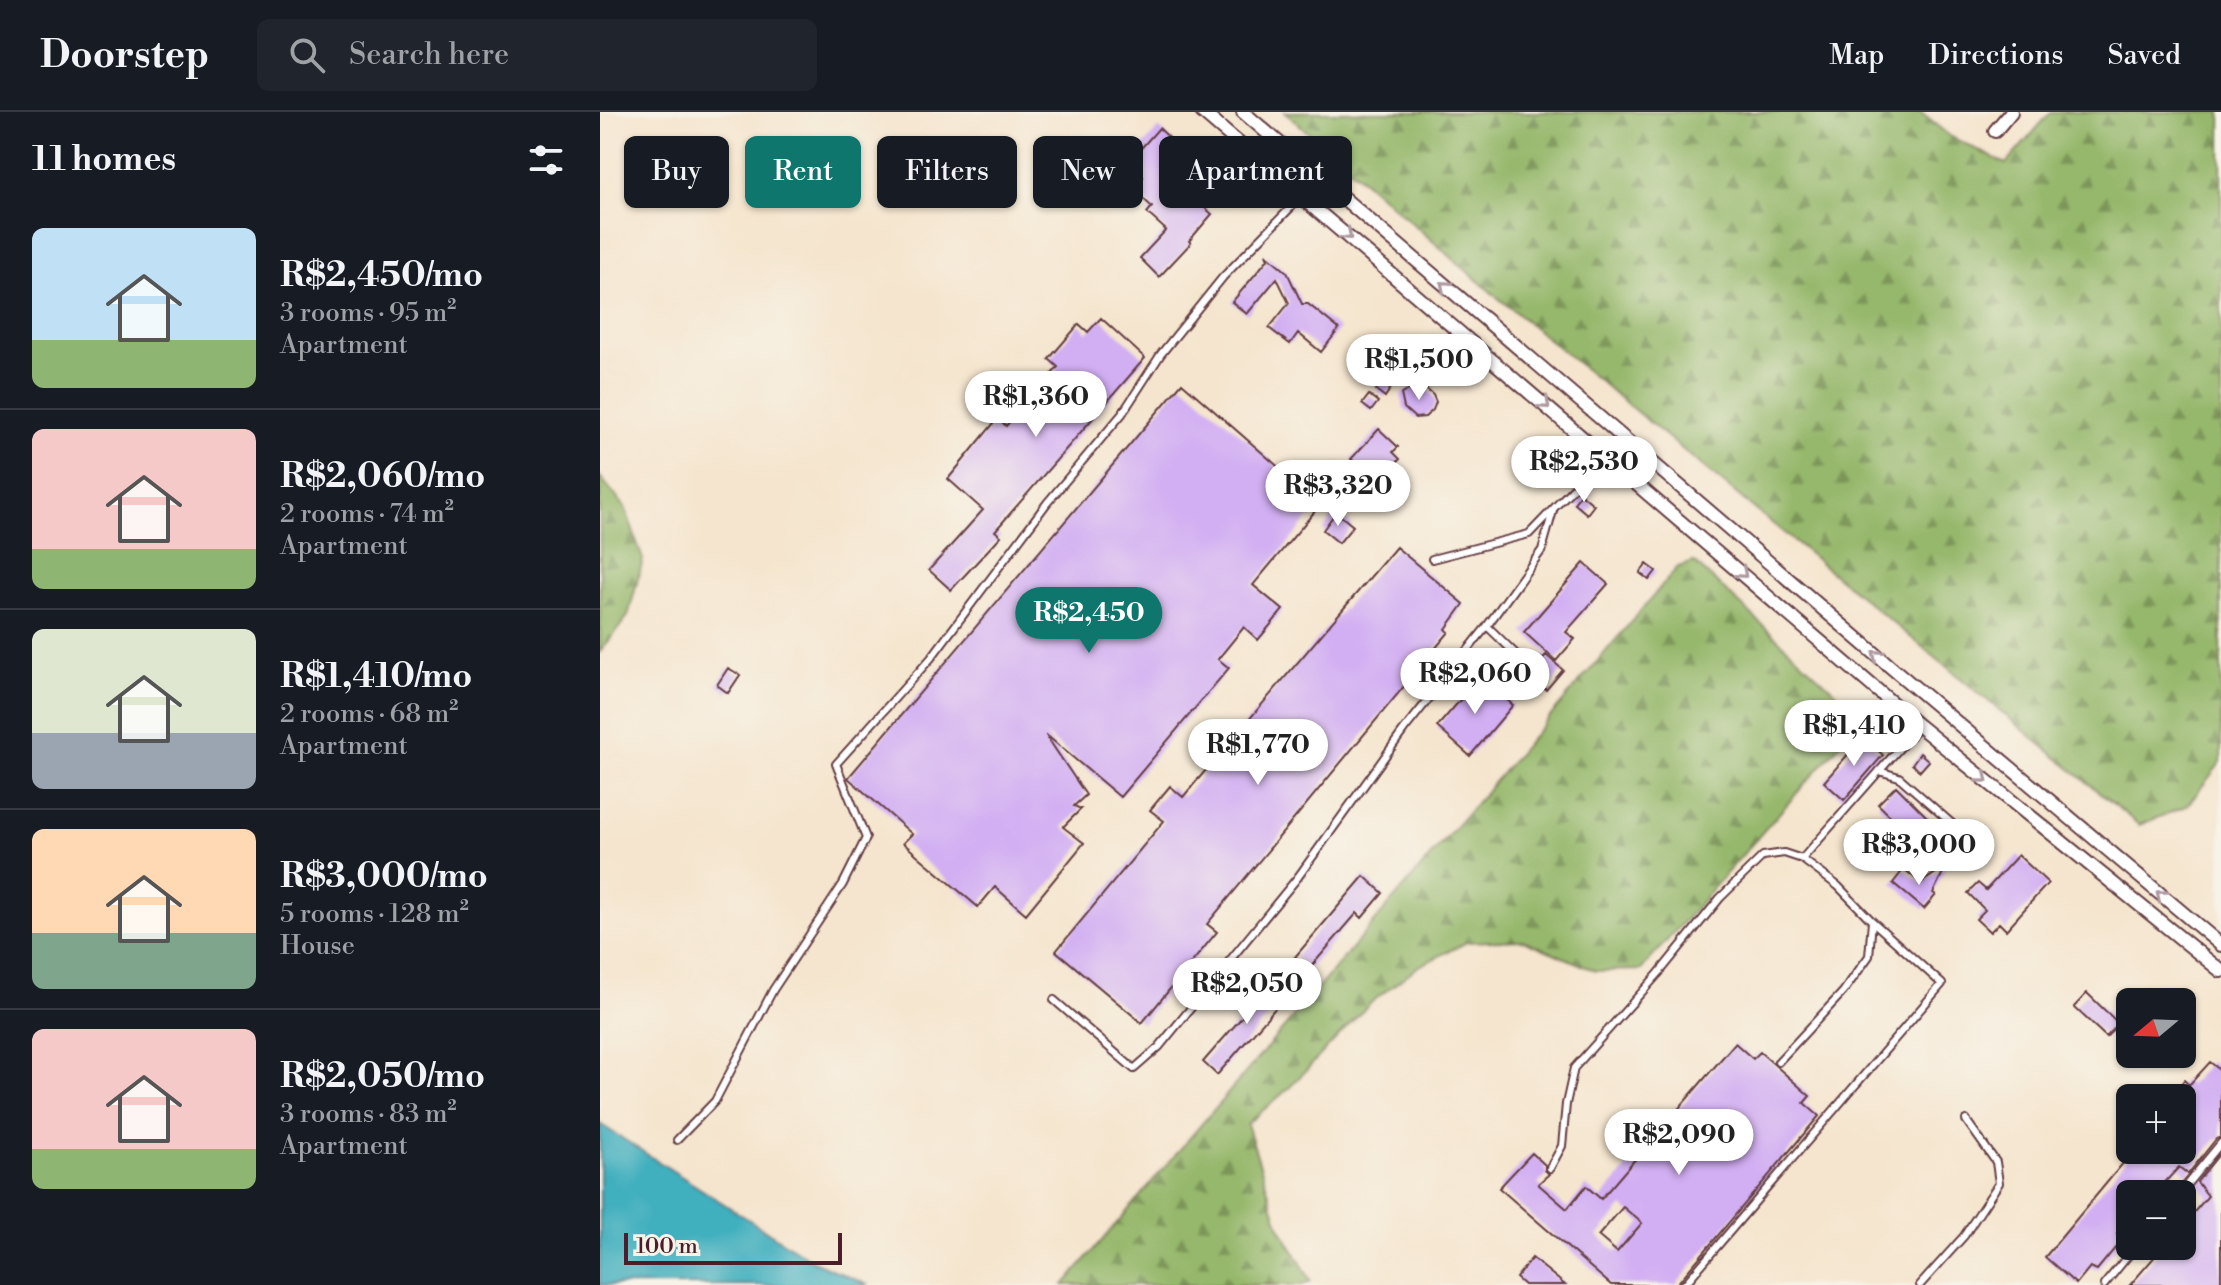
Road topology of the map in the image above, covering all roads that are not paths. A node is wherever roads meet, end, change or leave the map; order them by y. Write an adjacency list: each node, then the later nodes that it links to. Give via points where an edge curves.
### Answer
1 (1202, 112): 5 (street)
2 (1243, 112): 6 (street)
3 (2011, 112): 4 (street)
4 (1995, 131)
5 (1231, 136)
6 (1271, 136)
7 (1352, 205): 20 (street, one-way to 7)
8 (1290, 208): 25 (lane, via 1223,277 931,658 836,764 866,838 843,884 773,990 715,1101)
9 (1316, 208): 10 (street, one-way to 10)
10 (1605, 455): 11 (lane); 15 (street, one-way to 15)
11 (1553, 511): 12 (lane, via 1529,534); 13 (lane, via 1542,550)
12 (1432, 559)
13 (1487, 626): 14 (lane); 22 (lane, via 1298,877 1159,1047 1134,1069)
14 (1521, 659)
15 (1919, 726): 16 (lane); 21 (street, one-way to 21)
16 (1879, 771): 17 (lane, via 1899,777); 18 (lane)
17 (1957, 828)
18 (1802, 859): 19 (lane); 27 (lane, via 1784,853 1763,856 1720,898 1574,1068 1562,1146)
19 (1872, 921): 23 (lane, via 1869,956); 30 (lane, via 1942,984)
20 (2221, 945)
21 (2221, 971)
22 (1054, 1000)
23 (1778, 1062)
24 (1966, 1120): 31 (lane, via 1996,1162 1999,1183 1964,1236)
25 (677, 1140)
26 (2221, 1143): 28 (lane)
27 (1550, 1168)
28 (2191, 1180)
29 (2125, 1260): 32 (lane)
30 (1684, 1285)
31 (1920, 1285)
32 (2104, 1285)

